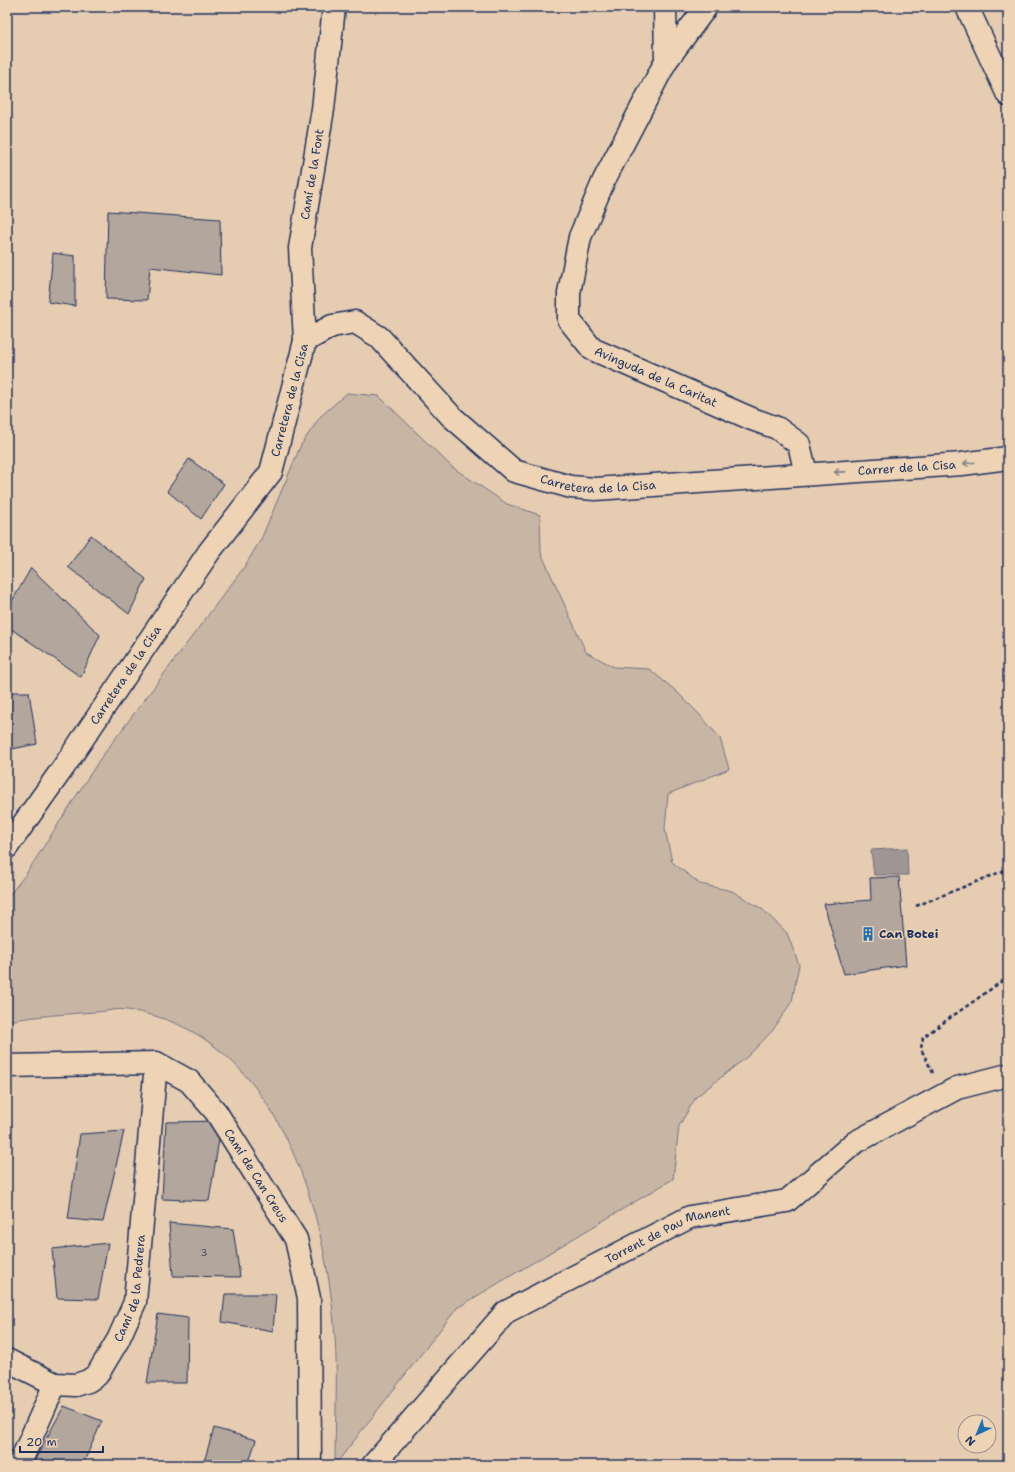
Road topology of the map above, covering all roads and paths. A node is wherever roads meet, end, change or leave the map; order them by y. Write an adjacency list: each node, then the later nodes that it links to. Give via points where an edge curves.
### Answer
1 (334, 7): 7 (street, Camí de la Font, via 324,109 300,248)
2 (665, 7): 5 (street)
3 (706, 7): 5 (street, Avinguda de la Caritat)
4 (967, 7): 6 (street)
5 (666, 61): 9 (street, Avinguda de la Caritat, via 604,180 580,237 569,293 569,320 592,349 777,428 799,444)
6 (1008, 95)
7 (305, 341): 9 (street, Carretera de la Cisa, via 332,326 355,322 379,337 451,416 481,444 514,471 540,479 571,487 595,489); 10 (street, Carretera de la Cisa, via 271,472 209,552)
8 (1008, 458): 9 (street, Carrer de la Cisa, one-way to 9, via 962,464)
9 (806, 474)
10 (7, 847)
11 (1008, 870): 12 (path)
12 (916, 906)
13 (1008, 977): 17 (path, via 922,1037 921,1049)
14 (156, 1063): 15 (street, Camí de Can Creus); 19 (street, Camí de la Pedrera, via 135,1302 118,1340 97,1375 88,1382); 21 (street, Camí de Can Creus, via 189,1081 216,1112 296,1239 309,1298)
15 (7, 1066)
16 (1008, 1075): 17 (street, Torrent de Pau Manent, via 957,1088)
17 (944, 1095): 22 (street, Torrent de Pau Manent, via 854,1143 787,1201 690,1217 506,1312)
18 (7, 1360): 19 (street)
19 (54, 1384): 20 (street)
20 (18, 1465)
21 (310, 1465)
22 (372, 1465)

